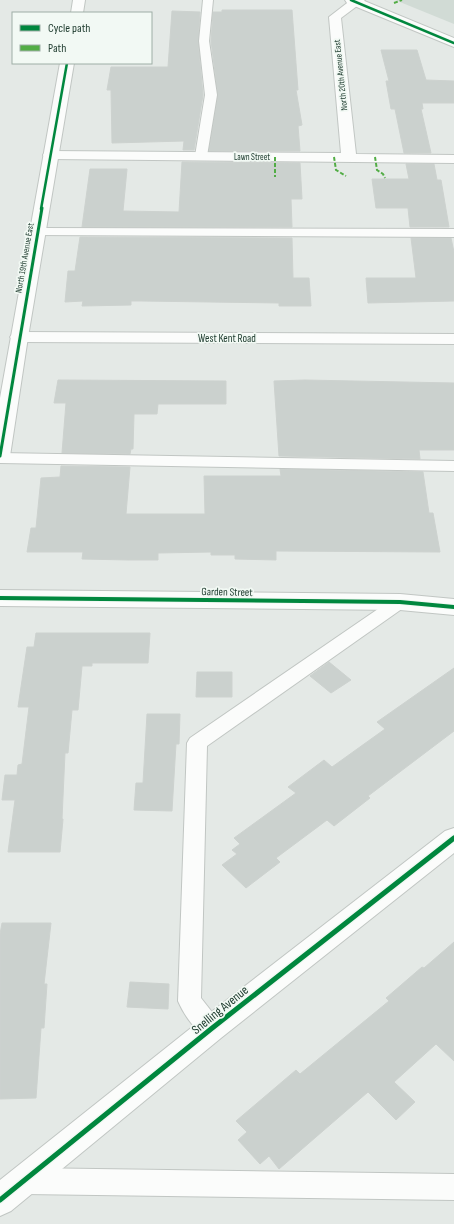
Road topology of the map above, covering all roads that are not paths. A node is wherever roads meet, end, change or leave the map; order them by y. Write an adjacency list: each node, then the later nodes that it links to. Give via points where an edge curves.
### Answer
1 (79, 0): 4 (street)
2 (208, 0): 8 (lane, via 204,40 211,95)
3 (355, 1): 5 (street); 9 (street, North 20th Avenue East, via 335,18)
4 (77, 12)
5 (454, 43)
6 (67, 64): 7 (street, North 19th Avenue East)
7 (50, 155): 8 (street, Lawn Street); 11 (street, North 19th Avenue East)
8 (200, 156): 9 (street, Lawn Street)
9 (349, 157): 10 (street, Lawn Street)
10 (454, 159)
11 (38, 232): 12 (lane); 13 (street, North 19th Avenue East)
12 (454, 233)
13 (18, 336): 14 (street, West Kent Road); 15 (street, West Kent Road); 16 (street, North 19th Avenue East)
14 (0, 337)
15 (454, 339)
16 (0, 457): 17 (lane)
17 (454, 466)
18 (0, 598): 19 (street, Garden Street)
19 (400, 602): 20 (street, Garden Street); 22 (lane, via 197,743 189,1001)
20 (454, 607)
21 (454, 838): 22 (street, Snelling Avenue)
22 (211, 1029): 23 (street, Snelling Avenue)
23 (25, 1181): 24 (lane); 25 (street, Snelling Avenue)
24 (454, 1187)
25 (0, 1200)

